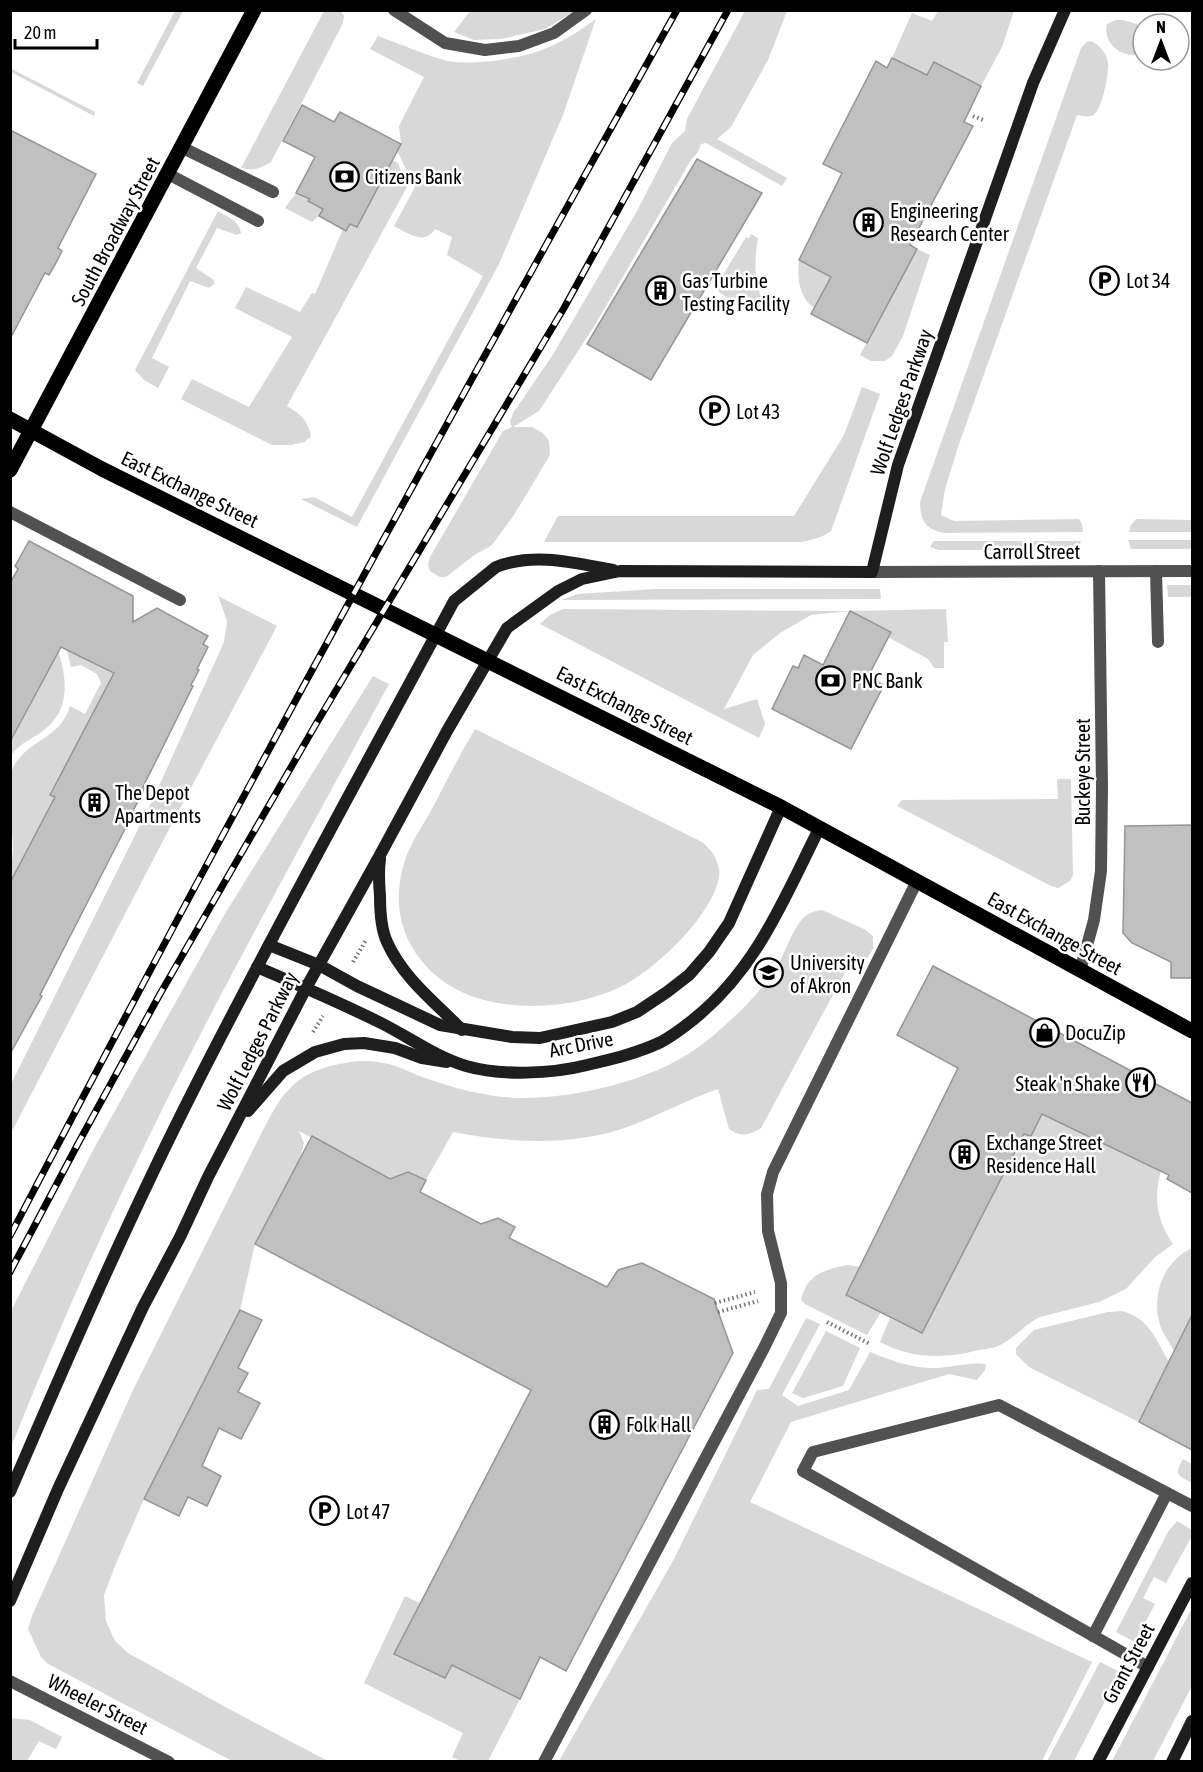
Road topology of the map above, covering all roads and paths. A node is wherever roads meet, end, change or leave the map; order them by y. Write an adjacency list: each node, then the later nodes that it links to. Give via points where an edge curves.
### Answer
1 (254, 10): 7 (main road, South Broadway Street)
2 (394, 10): 3 (street, via 445,43 485,50 519,46 554,33)
3 (586, 10)
4 (1065, 10): 19 (main road, Wolf Ledges Parkway, via 1033,83 898,465)
5 (973, 116): 6 (path)
6 (983, 120)
7 (183, 147): 8 (main road, South Broadway Street); 9 (street)
8 (168, 174): 10 (street); 12 (main road, South Broadway Street)
9 (273, 192)
10 (258, 221)
11 (10, 419): 12 (main road, East Exchange Street)
12 (32, 430): 13 (main road, South Broadway Street); 22 (main road, East Exchange Street, via 102,469)
13 (10, 470)
14 (10, 512): 20 (street)
15 (1099, 570): 16 (street, Carroll Street); 19 (street, Carroll Street); 31 (street, Buckeye Street, via 1101,871 1094,920)
16 (1156, 570): 17 (street, Carroll Street); 21 (street)
17 (1192, 570)
18 (620, 572): 19 (main road, Wolf Ledges Parkway); 24 (main road, Wolf Ledges Parkway, via 582,579 558,591 507,628); 27 (main road, Wolf Ledges Parkway, via 563,561 528,560 496,567 454,601)
19 (872, 572)
20 (180, 600)
21 (1158, 642)
22 (781, 807): 23 (main road, East Exchange Street); 34 (main road, Arc Drive, via 729,923 689,975 667,992 637,1012 612,1022 540,1038)
23 (820, 827): 25 (main road, East Exchange Street); 37 (main road, Arc Drive, via 746,966 705,1010 662,1041 567,1070 500,1072)
24 (380, 855): 28 (main road, Wolf Ledges Parkway); 34 (main road, via 380,909 386,940 416,985)
25 (917, 881): 31 (main road, East Exchange Street); 55 (street, via 773,1172 767,1194 768,1231 781,1283 781,1313)
26 (371, 932): 30 (path)
27 (269, 945): 28 (main road, Arc Drive); 29 (main road, Wolf Ledges Parkway)
28 (319, 965): 32 (main road, Wolf Ledges Parkway); 34 (main road, Arc Drive, via 440,1025)
29 (257, 967): 32 (main road, Arc Drive); 45 (main road, Wolf Ledges Parkway, via 99,1285)
30 (351, 967)
31 (1080, 971): 35 (main road, East Exchange Street)
32 (306, 988): 37 (main road, Arc Drive); 38 (main road, Wolf Ledges Parkway)
33 (325, 1012): 36 (path)
34 (462, 1030)
35 (1192, 1031)
36 (311, 1036)
37 (468, 1066): 38 (main road, via 422,1058 395,1048 344,1044 315,1052 283,1071)
38 (235, 1125): 49 (main road, Wolf Ledges Parkway, via 143,1306)
39 (755, 1292): 41 (path)
40 (758, 1301): 42 (path)
41 (715, 1303)
42 (718, 1312)
43 (826, 1322): 44 (path)
44 (870, 1344)
45 (10, 1492)
46 (1167, 1493): 47 (street); 50 (street); 50 (street, via 999,1405 813,1452 803,1471)
47 (1192, 1506)
48 (1192, 1583): 51 (main road, Grant Street)
49 (10, 1601)
50 (1093, 1636): 51 (street)
51 (1148, 1667): 56 (main road, Grant Street)
52 (10, 1681): 54 (street, Wheeler Street)
53 (1192, 1721): 57 (main road)
54 (169, 1761)
55 (544, 1761)
56 (1098, 1761)
57 (1172, 1761)

